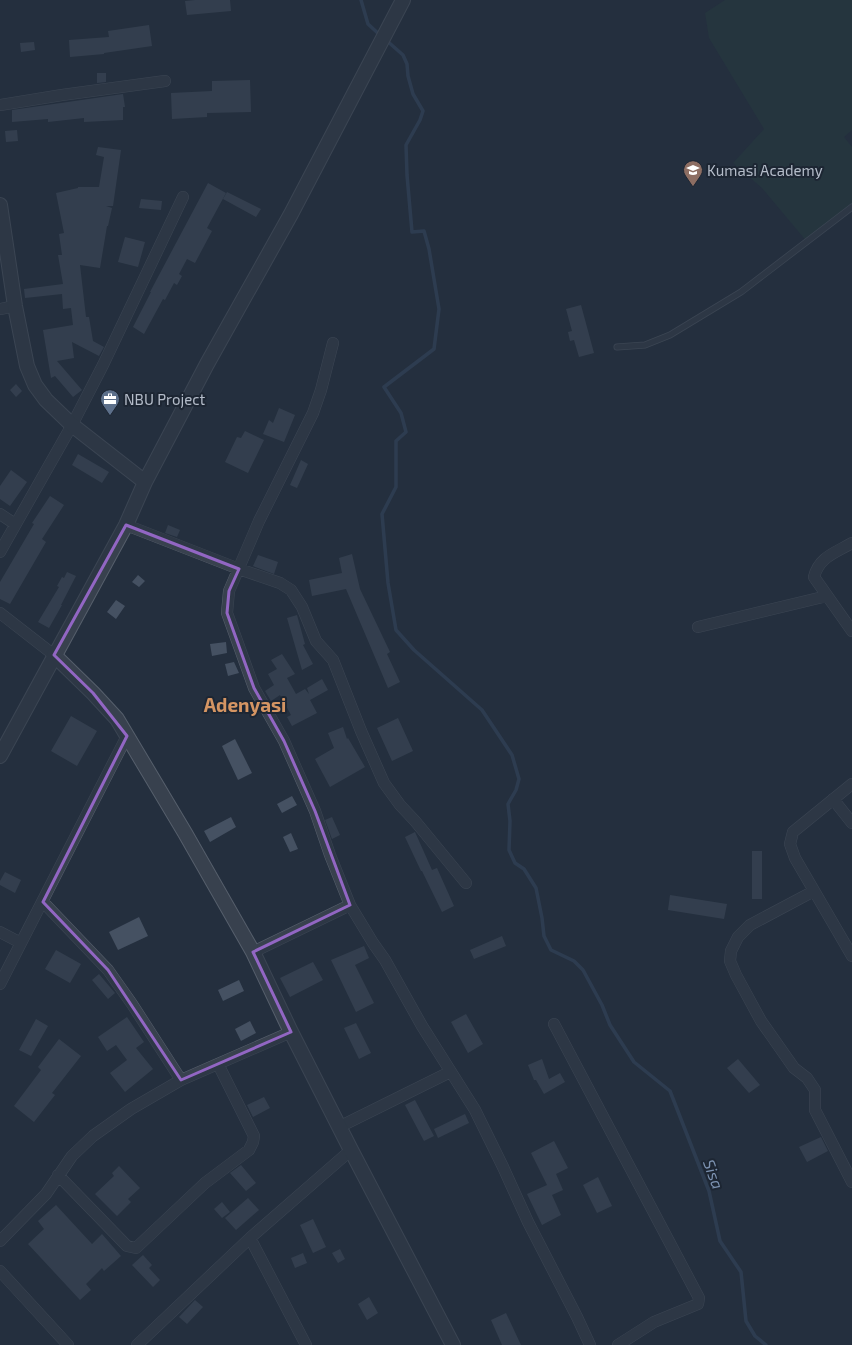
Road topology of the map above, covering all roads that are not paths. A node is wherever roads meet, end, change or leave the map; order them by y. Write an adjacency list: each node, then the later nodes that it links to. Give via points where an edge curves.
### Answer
1 (403, 0): 12 (street, via 291,214 207,364)
2 (165, 81): 3 (street)
3 (0, 104)
4 (183, 197): 11 (street)
5 (0, 205): 7 (street)
6 (852, 207): 10 (lane, via 741,292 670,335 645,345)
7 (15, 306): 8 (street); 11 (street, via 27,366 36,385 46,400)
8 (0, 309)
9 (333, 343): 18 (street, via 322,390 259,521)
10 (617, 347)
11 (72, 425): 12 (street); 14 (street)
12 (145, 482): 15 (street)
13 (0, 514): 14 (street)
14 (14, 524): 17 (street)
15 (126, 525): 18 (street); 23 (street)
16 (852, 543): 19 (street, via 822,561 816,568 814,577)
17 (0, 552)
18 (239, 569): 29 (street, via 280,583 291,590 302,607 316,641 333,660 384,783 400,806); 32 (street, via 229,591 228,614 254,688 284,741 315,811)
19 (828, 596): 21 (street); 22 (street)
20 (0, 613): 23 (street)
21 (698, 627)
22 (852, 632)
23 (54, 655): 24 (street, via 117,719); 25 (street)
24 (128, 736): 31 (street); 35 (street)
25 (0, 756)
26 (852, 784): 27 (street)
27 (833, 799): 28 (street); 30 (street, via 793,832 790,844)
28 (852, 822)
29 (466, 883)
30 (814, 891): 36 (street); 46 (street, via 750,925 738,937 731,951 730,961 762,1021 794,1068 807,1078 815,1090 815,1110)
31 (43, 902): 34 (street); 42 (street, via 108,970)
32 (350, 905): 35 (street); 41 (street)
33 (0, 932): 34 (street)
34 (21, 943): 37 (street)
35 (253, 952): 39 (street)
36 (852, 956)
37 (0, 984)
38 (554, 1024): 55 (street, via 699,1298 698,1304 654,1322)
39 (291, 1032): 40 (street); 43 (street)
40 (218, 1064): 42 (street); 45 (street, via 254,1136 253,1142 249,1150 205,1183 136,1248 127,1246)
41 (450, 1072): 43 (street); 54 (street, via 474,1110)
42 (180, 1080): 45 (street, via 131,1109 93,1136 72,1156)
43 (340, 1127): 44 (street)
44 (351, 1150): 47 (street); 53 (street)
45 (58, 1175): 48 (street, via 46,1194)
46 (852, 1182)
47 (250, 1238): 51 (street); 52 (street)
48 (0, 1242)
49 (0, 1271): 50 (street)
50 (68, 1345)
51 (137, 1345)
52 (306, 1345)
53 (453, 1345)
54 (590, 1345)
55 (618, 1345)

